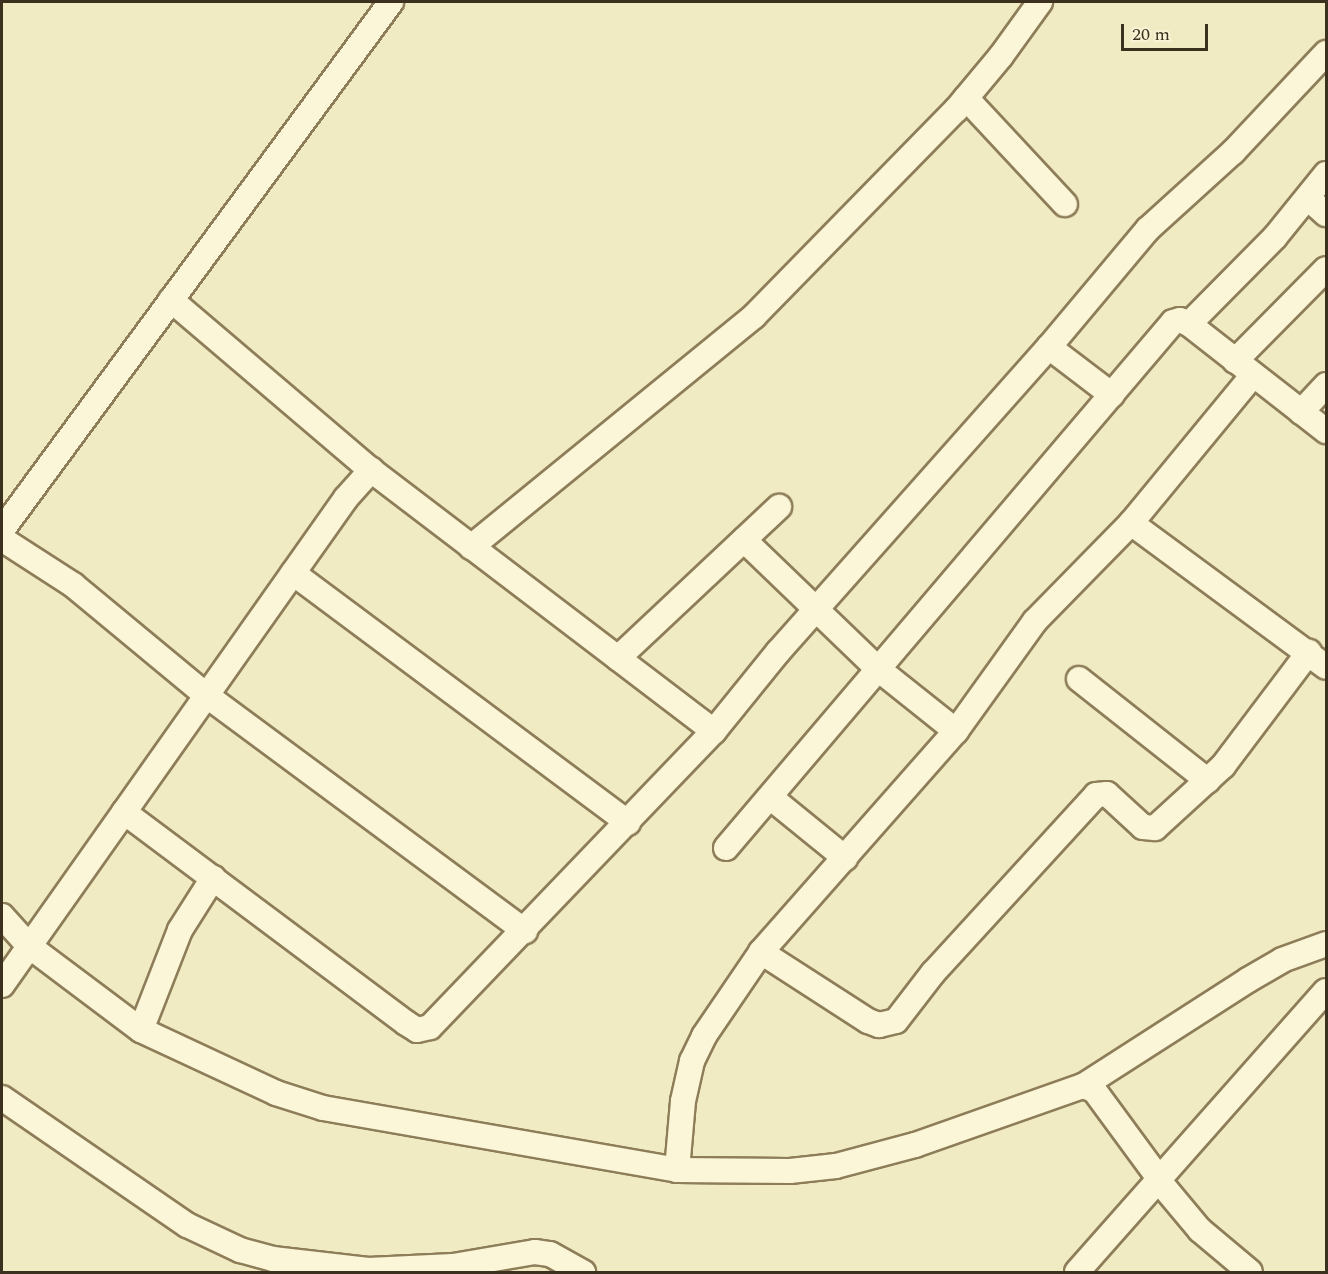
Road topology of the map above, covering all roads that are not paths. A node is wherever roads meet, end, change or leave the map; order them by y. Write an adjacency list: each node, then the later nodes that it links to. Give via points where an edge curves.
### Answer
1 (391, 2): 10 (street)
2 (1040, 2): 4 (street)
3 (1326, 53): 12 (street, via 1233,152 1148,229)
4 (966, 98): 7 (street); 24 (street, via 754,316)
5 (1326, 174): 6 (street)
6 (1308, 198): 8 (street); 11 (street)
7 (1065, 204)
8 (1326, 214)
9 (1326, 269): 13 (street)
10 (171, 300): 18 (street); 21 (street)
11 (1189, 324): 13 (street); 15 (street, via 1173,322)
12 (1049, 347): 15 (street); 26 (street)
13 (1244, 368): 16 (street); 20 (street)
14 (1326, 384): 16 (street)
15 (1112, 395): 29 (street)
16 (1301, 412): 17 (street)
17 (1326, 431)
18 (370, 470): 24 (street); 25 (street)
19 (779, 507): 23 (street)
20 (1131, 523): 28 (street); 33 (street, via 1035,621)
21 (2, 530)
22 (2, 539): 31 (street, via 73,585)
23 (744, 540): 26 (street); 27 (street)
24 (471, 547): 27 (street)
25 (293, 573): 31 (street); 37 (street)
26 (817, 609): 29 (street); 32 (street)
27 (618, 658): 32 (street)
28 (1320, 659): 34 (street)
29 (877, 668): 33 (street); 35 (street)
30 (1079, 679): 34 (street)
31 (206, 696): 36 (street); 42 (street)
32 (714, 731): 37 (street)
33 (956, 731): 39 (street)
34 (1208, 781): 45 (street, via 1149,830 1107,794 1096,795 933,973 905,1012 887,1025 868,1021)
35 (770, 797): 38 (street); 39 (street)
36 (124, 812): 40 (street); 44 (street)
37 (628, 823): 42 (street)
38 (726, 848)
39 (845, 858): 45 (street)
40 (213, 878): 42 (street, via 417,1030 430,1027); 48 (street, via 180,930)
41 (2, 915): 44 (street)
42 (525, 931)
43 (1326, 944): 49 (street, via 1282,960)
44 (29, 946): 46 (street); 48 (street)
45 (761, 952): 51 (street, via 704,1036 692,1061 683,1101)
46 (2, 985)
47 (1326, 991): 52 (street)
48 (141, 1030): 51 (street, via 247,1081 323,1108)
49 (1083, 1086): 51 (street, via 915,1145 836,1167 768,1172); 52 (street, via 1094,1090)
50 (2, 1098): 53 (street, via 197,1230 240,1250)
51 (677, 1170)
52 (1159, 1180): 55 (street); 56 (street, via 1200,1230)
53 (297, 1268): 54 (street, via 404,1270 535,1252 550,1254)
54 (583, 1272)
55 (1077, 1272)
56 (1250, 1272)

